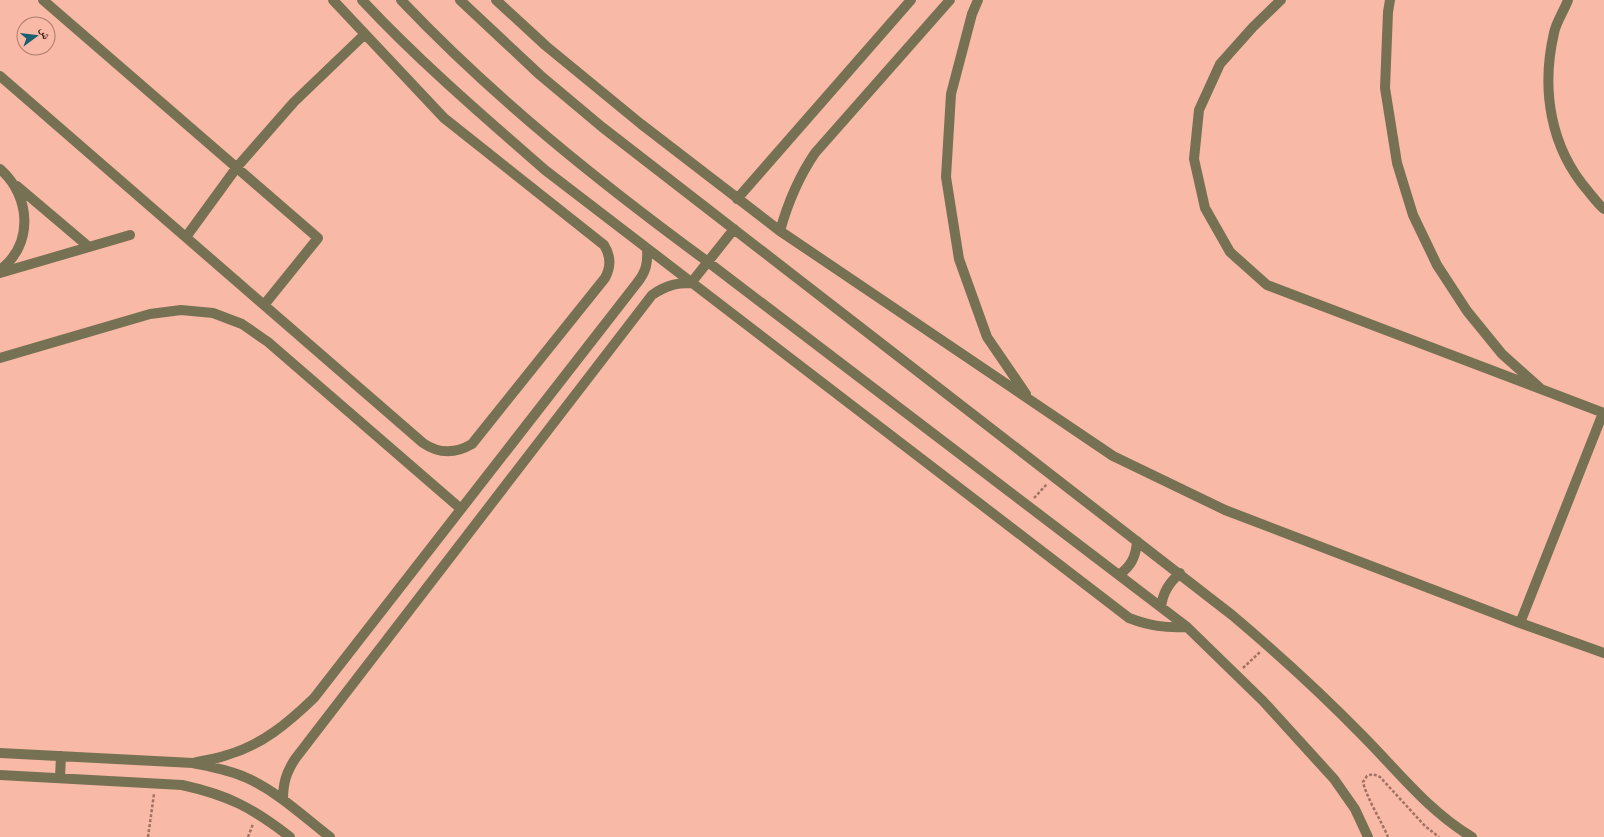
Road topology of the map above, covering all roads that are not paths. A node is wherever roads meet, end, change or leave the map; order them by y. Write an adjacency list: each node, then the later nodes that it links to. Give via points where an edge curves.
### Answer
1 (43, 0): 15 (street)
2 (333, 0): 13 (street)
3 (362, 0): 25 (street, via 462,99 545,170)
4 (401, 0): 26 (street, via 485,82 556,145)
5 (460, 0): 20 (street, via 540,75 602,127)
6 (496, 0): 18 (street, via 558,56)
7 (911, 0): 18 (street)
8 (950, 0): 21 (street, via 815,153 793,190)
9 (978, 0): 32 (street, via 951,94 946,177 959,259 987,337)
10 (1281, 0): 31 (street, via 1220,64 1200,110 1194,159 1205,208 1230,252 1267,285)
11 (1390, 0): 31 (street, via 1385,88 1397,163 1413,215 1437,265 1466,311 1502,354)
12 (1568, 0): 19 (street, via 1554,32 1547,80 1553,127 1577,178)
13 (365, 34): 15 (street, via 294,102); 29 (street, via 444,118 604,245 610,261 608,273 472,444 450,452 436,450 423,443)
14 (0, 76): 23 (street)
15 (237, 167): 23 (street); 29 (street, via 318,238)
16 (0, 169): 17 (street)
17 (14, 183): 24 (street); 27 (street, via 24,213 23,234 15,253)
18 (737, 199): 21 (street)
19 (1604, 209)
20 (734, 229): 26 (street); 35 (street)
21 (780, 231): 32 (street)
22 (130, 235): 24 (street)
23 (186, 237): 29 (street)
24 (89, 247): 27 (street)
25 (647, 249): 28 (street); 34 (street, via 645,273)
26 (708, 262): 28 (street); 37 (street)
27 (0, 271)
28 (690, 283): 40 (street, via 1129,618 1166,628); 47 (street, via 664,287 652,295 295,759 287,771 283,785)
29 (264, 305)
30 (0, 358): 34 (street, via 150,314 181,310 213,313 242,324 268,342)
31 (1543, 391): 33 (street)
32 (1029, 400): 39 (street, via 1113,456 1225,510)
33 (1604, 413): 39 (street)
34 (461, 509): 44 (street, via 314,698 289,722 260,742 228,755)
35 (1137, 541): 36 (street); 37 (street, via 1133,561)
36 (1180, 573): 38 (street, via 1166,588); 51 (street, via 1267,645 1332,705 1427,803 1454,826)
37 (1119, 575): 38 (street)
38 (1161, 606): 40 (street)
39 (1520, 623): 41 (street)
40 (1187, 627): 50 (street, via 1236,674 1334,779 1355,809)
41 (1604, 653)
42 (0, 753): 43 (street)
43 (62, 756): 44 (street); 46 (street)
44 (193, 763): 47 (street, via 221,768 247,778)
45 (0, 774): 46 (street)
46 (60, 778): 48 (street, via 182,785 208,791 234,800)
47 (283, 800): 49 (street)
48 (290, 837)
49 (330, 837)
50 (1368, 837)
51 (1472, 837)

